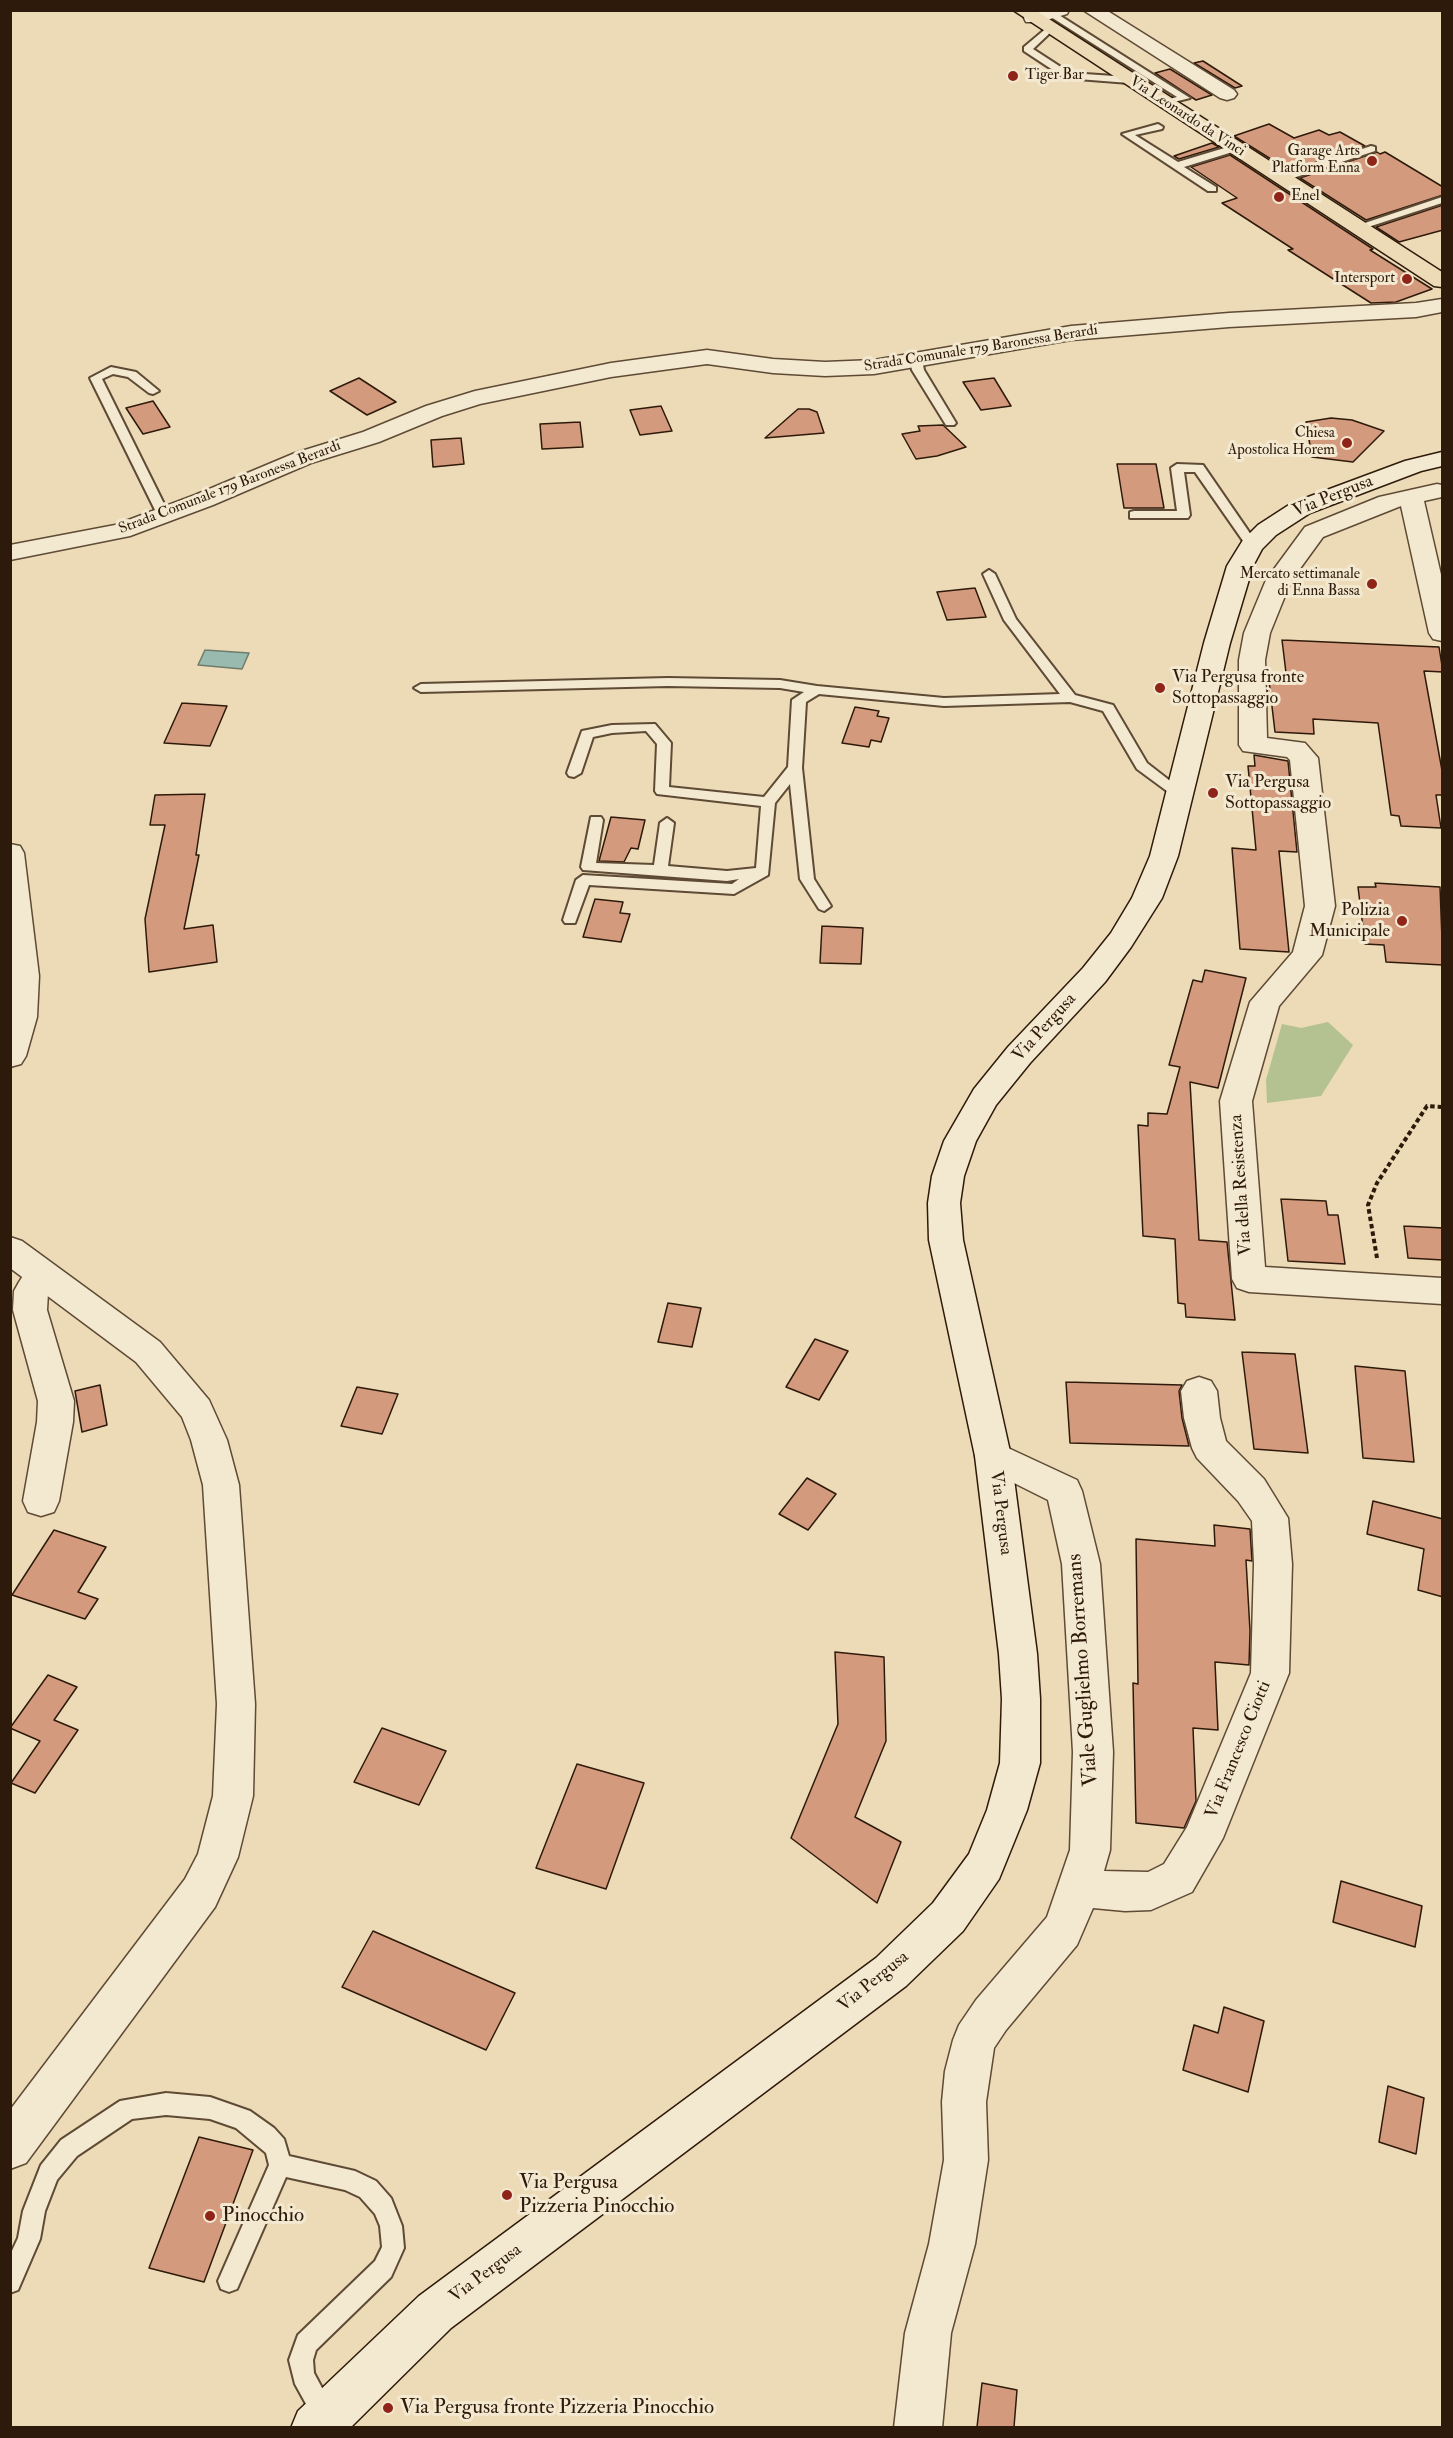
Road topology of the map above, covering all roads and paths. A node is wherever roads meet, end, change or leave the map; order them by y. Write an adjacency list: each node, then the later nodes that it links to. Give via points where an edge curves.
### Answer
1 (1092, 10): 4 (street)
2 (1043, 15): 3 (main road, Via Leonardo da Vinci); 3 (lane, via 1027,50 1068,76); 5 (lane, via 1185,98)
3 (1129, 80): 5 (main road, Via Leonardo da Vinci)
4 (1227, 94)
5 (1165, 103): 7 (main road, Via Leonardo da Vinci)
6 (1158, 127): 9 (lane, via 1127,134)
7 (1235, 148): 9 (lane); 10 (main road, Via Leonardo da Vinci)
8 (1371, 149): 10 (lane)
9 (1176, 166): 11 (lane)
10 (1283, 178): 13 (main road, Via Leonardo da Vinci)
11 (1212, 189)
12 (1443, 200): 13 (lane)
13 (1358, 227): 14 (main road, Via Leonardo da Vinci)
14 (1443, 281)
15 (1443, 306): 16 (street, Strada Comunale 179 Baronessa Berardi, via 1071,333)
16 (916, 360): 18 (lane); 22 (street, Strada Comunale 179 Baronessa Berardi, via 825,369 707,357 611,370 476,398 303,458)
17 (153, 391): 22 (lane, via 132,374 111,370 96,378)
18 (950, 423)
19 (1443, 442): 20 (street, via 1435,444)
20 (1429, 485): 23 (street, Via Pergusa, via 1301,508 1276,523); 26 (street); 46 (street, Via della Resistenza, via 1314,532 1279,580 1257,633 1252,660 1253,745 1295,749 1304,759 1320,906 1307,955 1265,1002 1236,1101 1249,1279)
21 (1134, 515): 23 (lane, via 1184,515 1177,468 1199,468)
22 (164, 516): 24 (street, Strada Comunale 179 Baronessa Berardi, via 121,531)
23 (1252, 545): 32 (street, Via Pergusa, via 1240,566 1220,632)
24 (10, 553)
25 (989, 574): 29 (lane, via 1010,620)
26 (1443, 633)
27 (421, 688): 28 (lane, via 668,682 780,684)
28 (817, 690): 29 (lane, via 944,702); 30 (lane, via 799,700)
29 (1070, 698): 32 (lane, via 1108,708 1142,766)
30 (795, 768): 33 (lane); 39 (lane, via 807,879)
31 (574, 773): 33 (lane, via 587,734 650,727 664,743 662,791)
32 (1180, 794): 48 (street, Via Pergusa, via 1164,856 1146,898 1121,940 985,1097 960,1141 948,1176 944,1203 946,1240)
33 (768, 802): 38 (lane)
34 (596, 820): 37 (lane, via 588,867)
35 (667, 823): 37 (lane)
36 (10, 853): 41 (street, via 24,976 22,1017)
37 (660, 870): 38 (lane, via 727,876)
38 (763, 872): 40 (lane, via 734,889 583,880)
39 (824, 906)
40 (570, 920)
41 (10, 1056)
42 (1443, 1107): 44 (path, via 1427,1106 1377,1183 1368,1205)
43 (10, 1250): 45 (street)
44 (1377, 1263)
45 (42, 1274): 49 (street, via 31,1291 30,1310 56,1401); 51 (street, via 148,1352 197,1410 208,1440 221,1485 236,1704 233,1796 218,1857 200,1893)
46 (1443, 1291)
47 (1199, 1391): 50 (street, Via Francesco Ciotti, via 1210,1448 1251,1490 1270,1518 1270,1673 1203,1838 1178,1878 1151,1891)
48 (993, 1456): 50 (street, Viale Guglielmo Borremans, via 1064,1491 1081,1564 1094,1752 1090,1850); 55 (street, Via Pergusa, via 1018,1654 1020,1763 985,1866 948,1917 891,1972 435,2312)
49 (41, 1502)
50 (1079, 1888): 56 (street, Viale Guglielmo Borremans, via 1062,1931 974,2040 964,2102 966,2160 952,2244 928,2333)
51 (10, 2147)
52 (280, 2165): 53 (lane); 54 (lane, via 276,2148 242,2119 210,2108 166,2104 128,2109 69,2148 49,2173 34,2211 29,2239); 55 (lane, via 347,2179 368,2189 383,2206 391,2226 393,2248 382,2269 306,2343 301,2360 303,2376)
53 (229, 2281)
54 (10, 2282)
55 (320, 2422)
56 (918, 2427)

